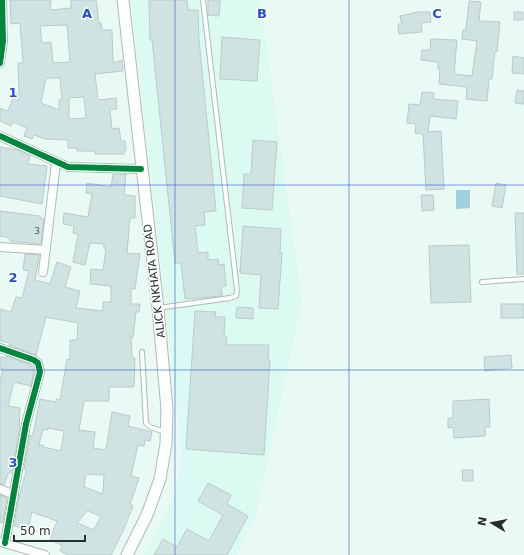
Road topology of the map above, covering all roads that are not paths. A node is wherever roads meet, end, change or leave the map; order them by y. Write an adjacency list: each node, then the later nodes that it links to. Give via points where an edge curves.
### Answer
1 (2, 0): 4 (street, via 3,41)
2 (123, 0): 7 (main road, ALICK NKHATA ROAD)
3 (203, 0): 13 (lane, via 237,290 236,296 230,298)
4 (0, 63)
5 (0, 136): 6 (street)
6 (56, 163): 7 (street, via 68,168 82,169); 9 (street)
7 (141, 169): 13 (main road, ALICK NKHATA ROAD)
8 (0, 247): 9 (street)
9 (46, 250): 10 (street)
10 (43, 272)
11 (524, 279): 12 (lane)
12 (482, 282)
13 (158, 308): 16 (main road, ALICK NKHATA ROAD, via 166,391)
14 (0, 348): 18 (street, via 34,360 40,367 26,424)
15 (142, 352): 16 (lane, via 146,423)
16 (167, 433): 21 (main road, ALICK NKHATA ROAD, via 154,497)
17 (0, 489): 18 (street)
18 (14, 495): 19 (street)
19 (2, 542): 20 (street)
20 (45, 555)
21 (127, 555)

